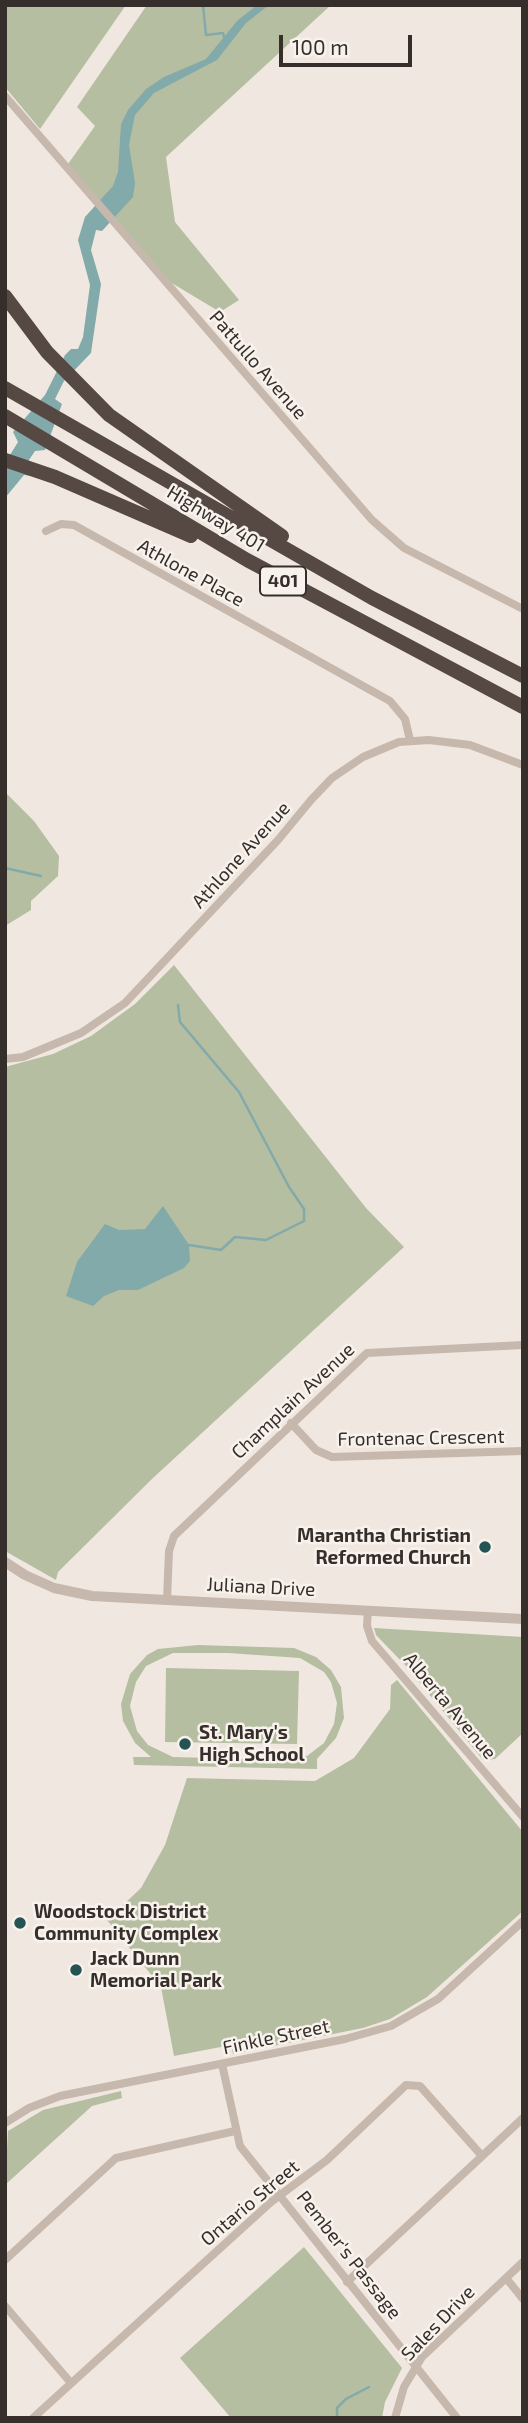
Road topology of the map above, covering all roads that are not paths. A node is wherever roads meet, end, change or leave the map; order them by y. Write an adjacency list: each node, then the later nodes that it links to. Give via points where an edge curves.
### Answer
1 (5, 96): 9 (street, Pattullo Avenue, via 381,529 404,548)
2 (5, 296): 8 (highway, via 80,389 138,438)
3 (5, 388): 8 (highway, Highway 401 / 401)
4 (11, 419): 7 (highway, Highway 401 / 401)
5 (5, 460): 7 (highway, via 30,466)
6 (46, 531): 12 (street, Athlone Place, via 61,524 74,526 390,701 405,719)
7 (247, 561): 11 (highway, Highway 401 / 401)
8 (372, 598): 10 (highway, Highway 401 / 401)
9 (523, 609)
10 (523, 676)
11 (523, 707)
12 (410, 740): 13 (street, Athlone Avenue, via 470,745); 14 (street, Athlone Avenue, via 380,749 332,778 117,1010 61,1042)
13 (523, 765)
14 (5, 1059)
15 (523, 1345): 16 (street, Champlain Avenue, via 374,1351)
16 (291, 1423): 17 (street, Frontenac Crescent, via 316,1450 332,1457); 19 (street, Champlain Avenue, via 174,1536)
17 (523, 1451)
18 (5, 1562): 19 (street, Juliana Drive, via 37,1581 71,1592)
19 (167, 1599): 20 (street, Juliana Drive)
20 (368, 1610): 21 (street, Juliana Drive); 22 (street, Alberta Avenue, via 372,1642)
21 (523, 1619)
22 (523, 1817)
23 (523, 1921): 24 (street, Finkle Street, via 438,1998 400,2022 363,2035)
24 (222, 2064): 26 (street, Finkle Street, via 60,2096); 27 (street, Pember's Passage)
25 (523, 2118): 28 (street)
26 (5, 2123)
27 (235, 2131): 29 (street, Pember's Passage, via 240,2146); 30 (street, via 116,2158)
28 (482, 2156): 29 (street, Ontario Street, via 420,2086 411,2083 327,2160); 33 (street)
29 (281, 2195): 33 (street, Pember's Passage); 37 (street, Ontario Street)
30 (5, 2259)
31 (523, 2262): 32 (street, Sales Drive)
32 (506, 2278): 34 (street); 36 (street, Sales Drive)
33 (347, 2282): 36 (street, Pember's Passage)
34 (523, 2299)
35 (5, 2306): 37 (street)
36 (415, 2365): 39 (street, Sales Drive); 40 (street, Pember's Passage)
37 (71, 2384): 38 (street, Ontario Street)
38 (33, 2418)
39 (395, 2418)
40 (457, 2418)

